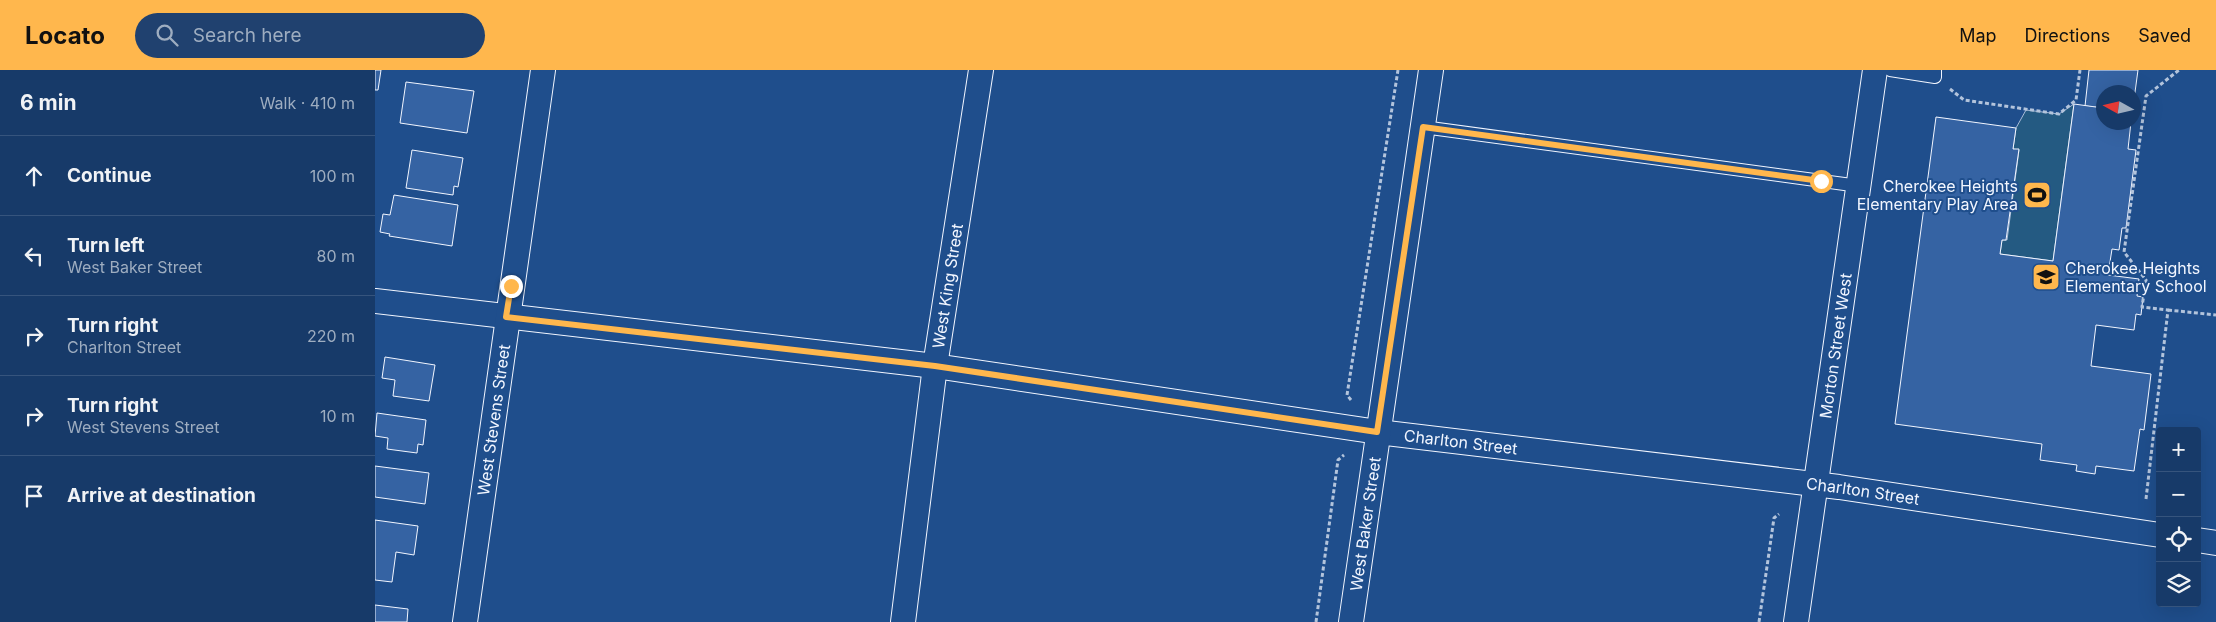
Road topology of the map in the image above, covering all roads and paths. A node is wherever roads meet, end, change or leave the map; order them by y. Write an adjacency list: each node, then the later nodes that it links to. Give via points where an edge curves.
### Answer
1 (543, 70): 16 (street, West Stevens Street)
2 (981, 70): 17 (street, West King Street)
3 (1397, 70): 18 (path, via 1347,395)
4 (1431, 70): 11 (street, West Baker Street)
5 (1875, 70): 12 (street, Morton Street West)
6 (1890, 70): 7 (lane, via 1935,76)
7 (1935, 70)
8 (2080, 70): 10 (path, via 2076,100 2059,114)
9 (2179, 70): 14 (path, via 2145,96 2124,252 2146,280 2142,307)
10 (1964, 100)
11 (1423, 127): 12 (lane); 19 (street, West Baker Street)
12 (1859, 186): 21 (street, Morton Street West)
13 (375, 301): 16 (street, Charlton Street)
14 (2168, 310): 15 (path); 22 (path)
15 (2216, 316)
16 (506, 317): 17 (street, Charlton Street); 27 (street, West Stevens Street)
17 (935, 366): 19 (street, Charlton Street); 28 (street, West King Street)
18 (1351, 400)
19 (1377, 432): 21 (street, Charlton Street); 30 (street, West Baker Street)
20 (1344, 455): 29 (path, via 1338,460)
21 (1816, 484): 24 (street, Charlton Street); 32 (street, Morton Street West)
22 (2146, 499)
23 (1779, 514): 31 (path, via 1774,518)
24 (2156, 534)
25 (2201, 541): 26 (street)
26 (2216, 543)
27 (465, 622)
28 (903, 622)
29 (1316, 622)
30 (1351, 622)
31 (1759, 622)
32 (1796, 622)

